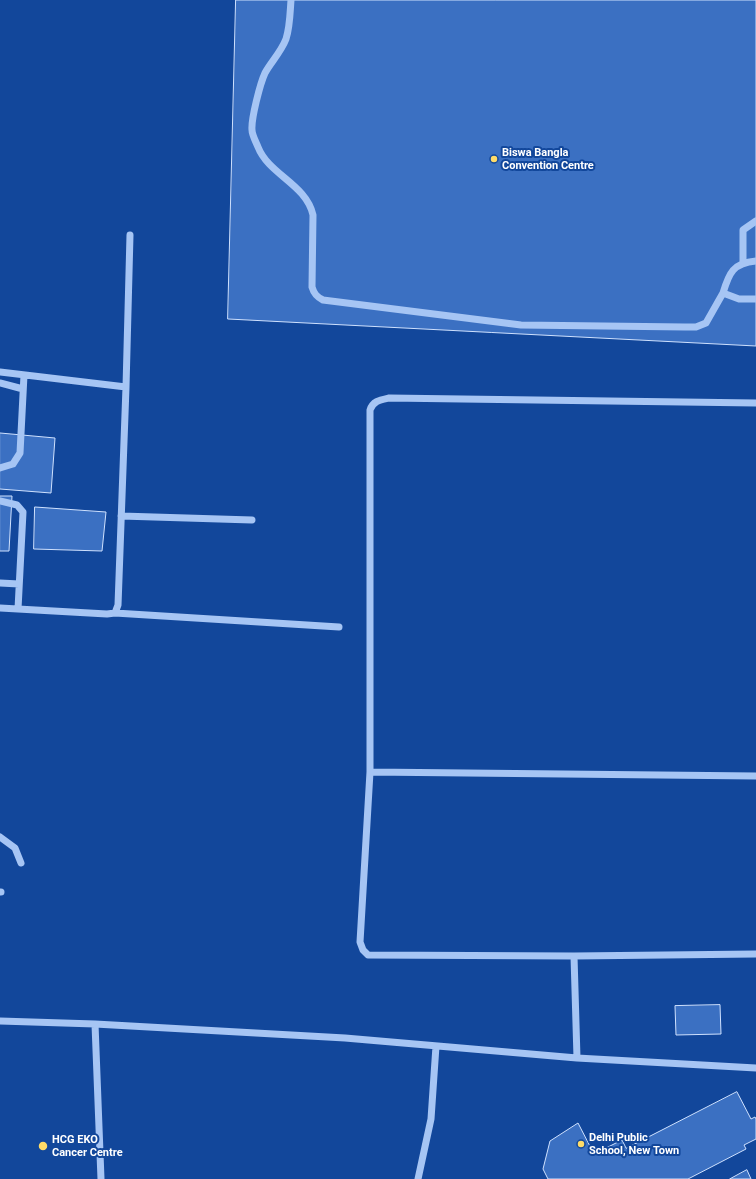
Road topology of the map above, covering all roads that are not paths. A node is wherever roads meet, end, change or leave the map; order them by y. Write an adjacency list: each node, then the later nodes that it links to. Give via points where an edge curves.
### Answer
1 (291, 0): 6 (street, via 286,40 265,73 260,86 252,130 264,158 311,204 312,287 318,297 324,300 521,325 696,327 706,323)
2 (756, 221): 5 (street, via 744,230)
3 (130, 235): 11 (street)
4 (756, 261): 5 (street)
5 (743, 262): 6 (street, via 728,275)
6 (723, 293): 7 (street, via 740,299)
7 (756, 299)
8 (0, 372): 9 (street)
9 (24, 375): 11 (street); 12 (street)
10 (0, 383): 12 (street)
11 (126, 388): 16 (street)
12 (23, 389): 14 (street, via 20,453 13,464)
13 (756, 403): 24 (street, via 389,398 372,404 369,536)
14 (0, 468)
15 (0, 501): 19 (street, via 17,505 23,512)
16 (121, 516): 17 (street); 22 (street, via 118,605)
17 (252, 520)
18 (0, 583): 19 (street)
19 (19, 584): 21 (street)
20 (0, 608): 21 (street)
21 (18, 609): 22 (street)
22 (115, 613): 23 (street)
23 (339, 627)
24 (370, 772): 25 (street); 29 (street, via 360,942 368,955)
25 (756, 776)
26 (0, 837): 27 (street, via 15,848)
27 (21, 863)
28 (756, 954): 29 (street)
29 (574, 956): 33 (street)
30 (0, 1021): 31 (street)
31 (95, 1024): 32 (street, via 345,1038); 35 (street)
32 (436, 1046): 33 (street); 36 (street, via 431,1119)
33 (577, 1058): 34 (street)
34 (756, 1068)
35 (101, 1179)
36 (418, 1179)

